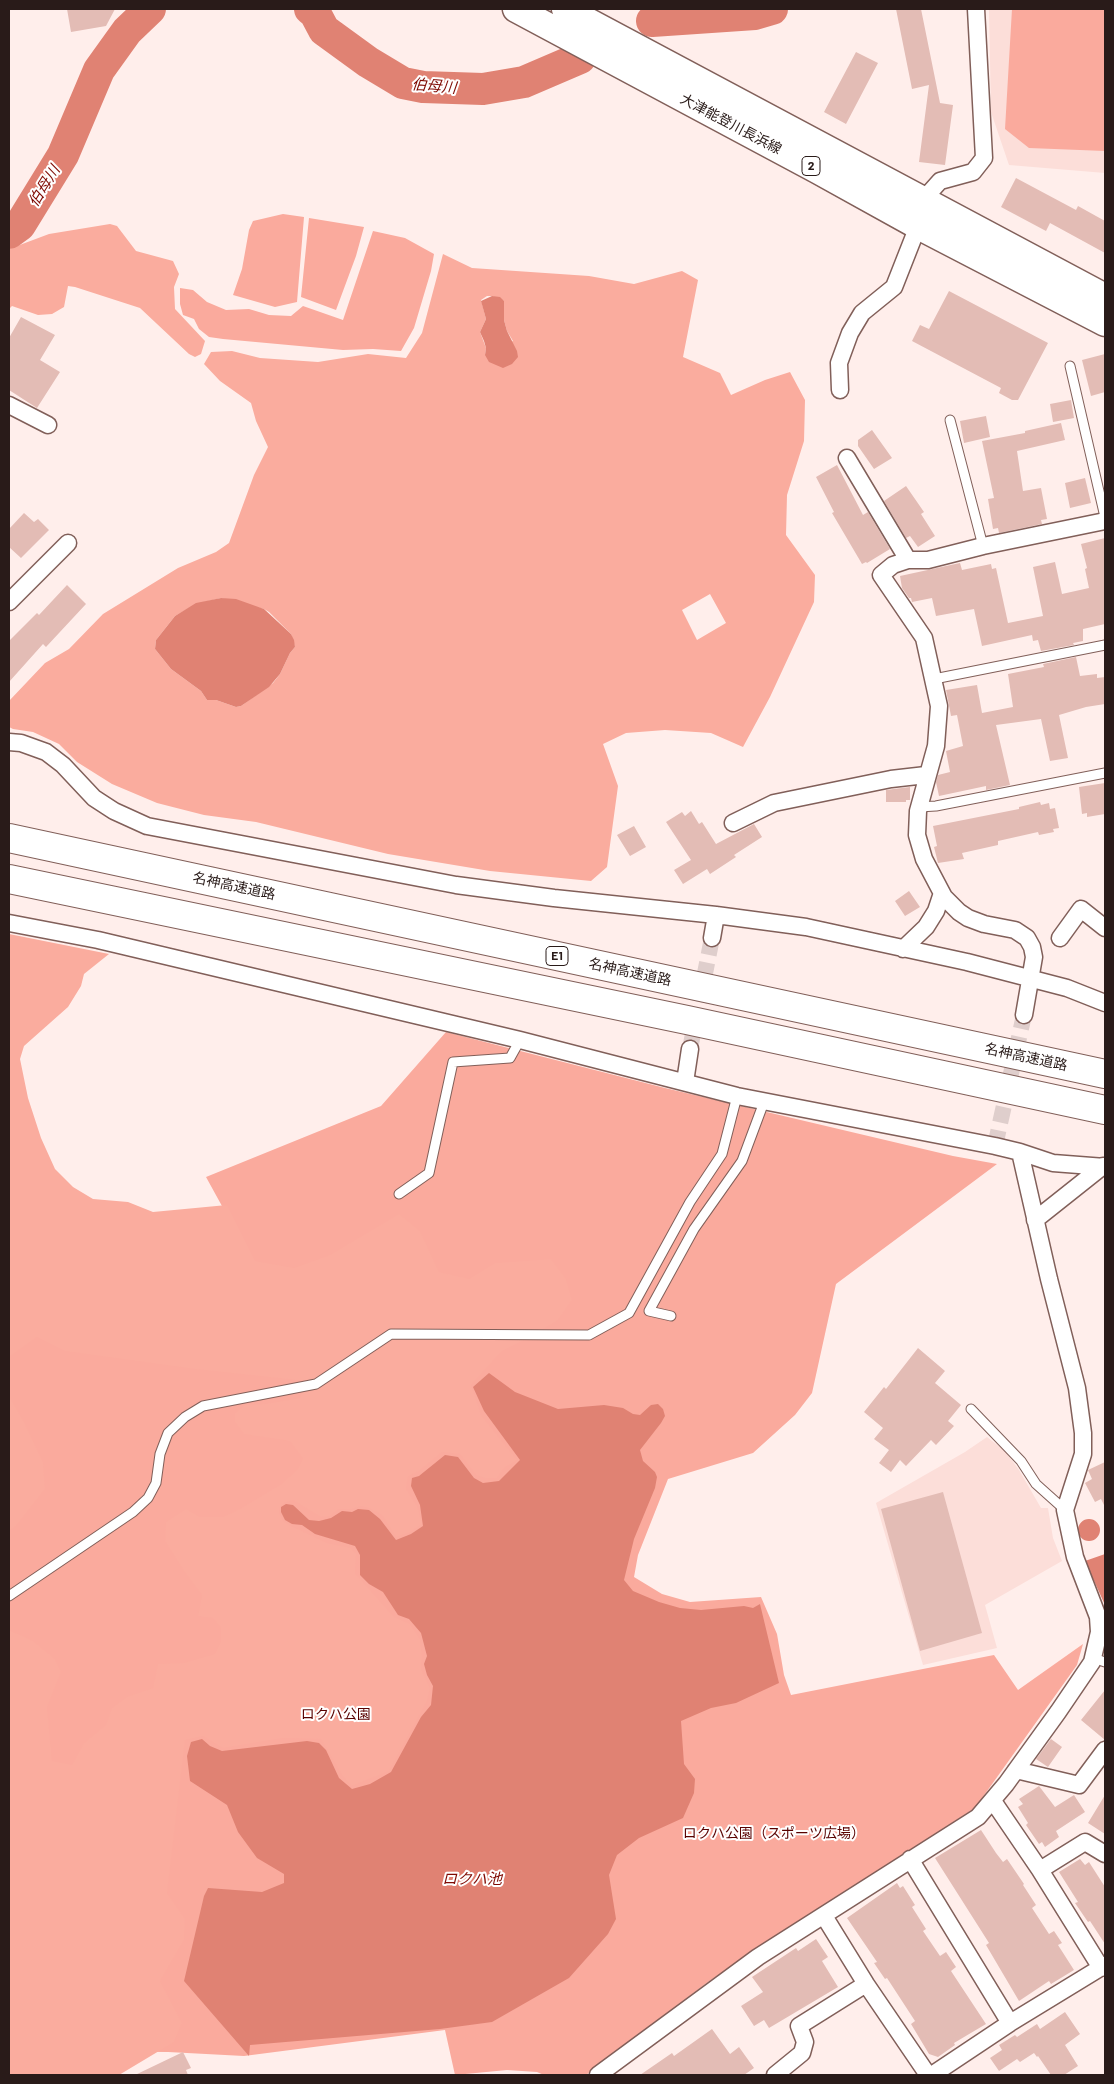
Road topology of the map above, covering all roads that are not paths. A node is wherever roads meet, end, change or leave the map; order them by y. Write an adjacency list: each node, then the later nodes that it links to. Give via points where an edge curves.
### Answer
1 (516, 9): 5 (main road, 大津能登川長浜線 / 2)
2 (565, 9): 4 (main road, 大津能登川長浜線 / 2)
3 (976, 9): 4 (street, via 984,158 973,172 940,182)
4 (923, 200): 5 (street); 6 (main road, 大津能登川長浜線 / 2)
5 (918, 226): 7 (main road, 大津能登川長浜線 / 2); 9 (street, via 894,287 862,313 850,333 839,363)
6 (1105, 297)
7 (1105, 323)
8 (1070, 366): 14 (lane)
9 (840, 390)
10 (9, 405): 12 (street)
11 (950, 420): 16 (lane)
12 (48, 425)
13 (847, 458): 17 (street)
14 (1105, 519): 16 (street)
15 (68, 544): 18 (street)
16 (983, 546): 17 (street, via 928,560)
17 (908, 560): 20 (street, via 881,574 924,638)
18 (9, 602)
19 (1105, 645): 20 (lane)
20 (934, 679): 23 (street, via 940,706 939,724)
21 (9, 742): 29 (street, via 46,752 94,798 147,826 456,885)
22 (1105, 773): 24 (lane)
23 (926, 776): 24 (street); 25 (street, via 891,779 774,804)
24 (919, 807): 28 (street, via 917,835 924,859)
25 (733, 823)
26 (9, 838): 40 (highway, 名神高速道路 / E1)
27 (9, 879): 44 (highway)
28 (942, 893): 34 (street, via 926,927); 35 (street, via 968,918 1015,930 1027,938 1034,957)
29 (716, 915): 32 (street); 34 (street, via 806,927)
30 (9, 923): 38 (street, via 98,940)
31 (1105, 928): 33 (street, via 1081,909)
32 (712, 938)
33 (1060, 938)
34 (903, 949): 35 (street)
35 (1031, 979): 36 (street, via 1067,988); 37 (street)
36 (1105, 1003)
37 (1024, 1014)
38 (520, 1040): 41 (street); 47 (lane, via 510,1058 453,1062 429,1173)
39 (690, 1049): 41 (street)
40 (1105, 1074)
41 (685, 1082): 42 (street)
42 (737, 1096): 43 (street); 52 (lane, via 722,1154 690,1202 629,1313 589,1335 391,1334 316,1384 203,1406 168,1433 160,1454 156,1483 148,1498 133,1512)
43 (764, 1102): 45 (street); 49 (lane, via 742,1161 694,1229 649,1311)
44 (1105, 1110)
45 (1020, 1152): 46 (street, via 1053,1163); 48 (street)
46 (1104, 1167): 48 (street)
47 (399, 1194)
48 (1035, 1220): 51 (street, via 1072,1365 1083,1433 1083,1454)
49 (670, 1316)
50 (971, 1409): 51 (lane, via 1021,1460 1036,1484)
51 (1065, 1510): 53 (street, via 1075,1557)
52 (9, 1596)
53 (1102, 1632): 54 (street)
54 (1099, 1660): 56 (street)
55 (1105, 1750): 56 (street, via 1079,1785)
56 (1016, 1770): 57 (street)
57 (993, 1801): 59 (street, via 978,1816); 60 (street)
58 (1105, 1854): 60 (street, via 1084,1842)
59 (910, 1859): 61 (street); 64 (street)
60 (1040, 1870): 62 (street)
61 (824, 1916): 63 (street); 65 (street, via 758,1957)
62 (1103, 1966): 64 (street)
63 (866, 1984): 66 (street, via 799,2026 805,2042 802,2053); 67 (street)
64 (1010, 2023): 67 (street)
65 (598, 2075)
66 (775, 2075)
67 (930, 2075)

